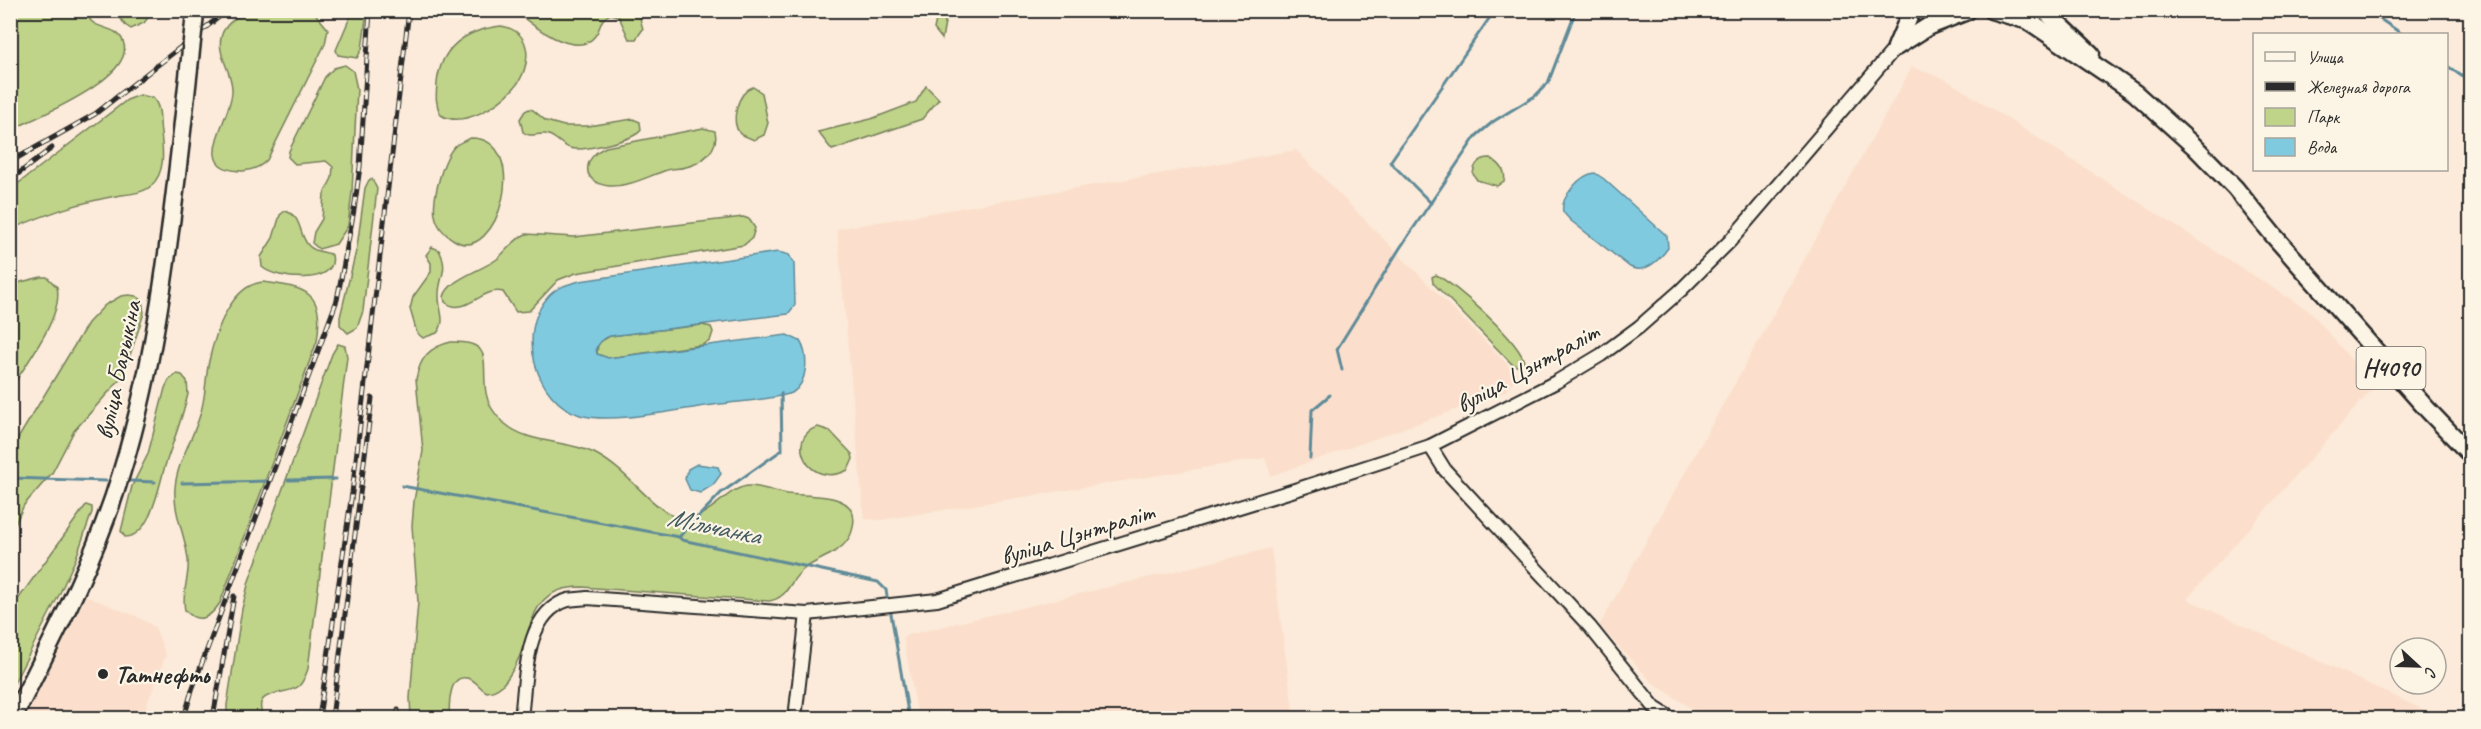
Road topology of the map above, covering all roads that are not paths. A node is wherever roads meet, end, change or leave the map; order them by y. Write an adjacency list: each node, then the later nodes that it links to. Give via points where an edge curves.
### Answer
1 (1912, 10): 6 (main road)
2 (1991, 10): 7 (main road, Н4090, via 2029,21)
3 (2044, 10): 7 (main road, Н4090)
4 (1967, 11): 6 (main road, via 1929,26)
5 (195, 12): 12 (main road, вуліца Барыкіна, bridge, via 159,304 122,471 81,578)
6 (1896, 48): 8 (street, вуліца Цэнтраліт, via 1730,241 1681,291 1601,355)
7 (2112, 77): 9 (main road, Н4090, via 2143,100 2235,188)
8 (1430, 446): 10 (street, вуліца Цэнтраліт, via 937,600); 11 (street, via 1445,470 1590,627)
9 (2470, 454)
10 (807, 614): 13 (street, вуліца Цэнтраліт, via 586,598 567,600 540,621 531,640); 14 (street)
11 (1653, 713): 15 (street)
12 (13, 718)
13 (521, 718)
14 (795, 718)
15 (1671, 718)

